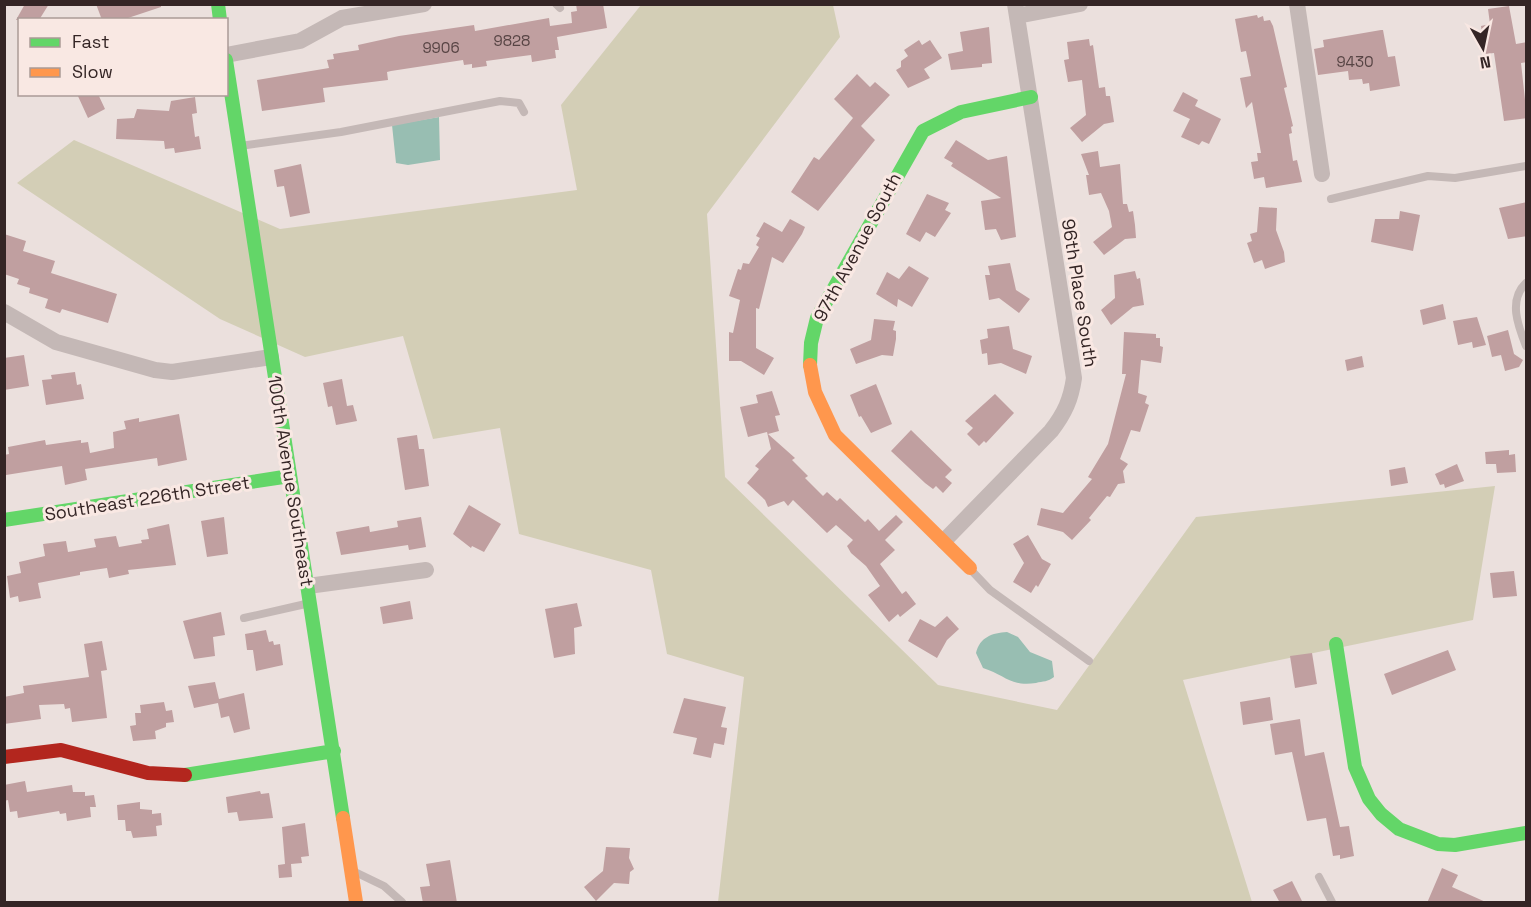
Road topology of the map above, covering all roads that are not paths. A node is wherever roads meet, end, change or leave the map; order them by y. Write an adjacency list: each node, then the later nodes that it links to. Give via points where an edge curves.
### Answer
1 (424, 4): 5 (street, via 342,18 300,41)
2 (1080, 4): 4 (street)
3 (1297, 4): 11 (street)
4 (1016, 10): 7 (street, 96th Place South)
5 (228, 58)
6 (228, 72): 9 (street, 100th Avenue Southeast)
7 (1031, 97): 19 (street, 96th Place South, via 1074,378 1071,396 1051,431); 19 (street, 97th Avenue South, via 959,110 923,131 833,285 817,318 811,343 810,368 815,392 835,435)
8 (524, 112): 9 (lane, via 519,102 500,101 341,132)
9 (239, 146): 16 (street, 100th Avenue Southeast)
10 (1527, 166): 12 (lane, via 1455,177 1428,176)
11 (1322, 174)
12 (1331, 199)
13 (1527, 283): 15 (lane, via 1516,303 1517,324)
14 (4, 312): 16 (street, via 56,342 155,370 172,372)
15 (1527, 346)
16 (271, 357): 17 (street, 100th Avenue Southeast)
17 (290, 476): 18 (street, Southeast 226th Street); 22 (street, 100th Avenue Southeast)
18 (4, 520)
19 (944, 541): 20 (street, 97th Avenue South)
20 (970, 568): 26 (lane, via 990,590)
21 (426, 570): 22 (street)
22 (308, 586): 23 (street, 100th Avenue Southeast)
23 (310, 603): 24 (lane); 27 (street, 100th Avenue Southeast)
24 (244, 618)
25 (1336, 644): 29 (street, via 1355,766 1369,799 1399,829 1438,844 1455,845)
26 (1089, 661)
27 (334, 752): 28 (street, via 176,777 153,776 69,751 45,750); 30 (street, 100th Avenue Southeast)
28 (4, 757)
29 (1527, 833)
30 (351, 870): 32 (street, 100th Avenue Southeast); 33 (lane, via 384,885)
31 (1319, 877): 34 (lane)
32 (357, 903)
33 (402, 903)
34 (1332, 903)

